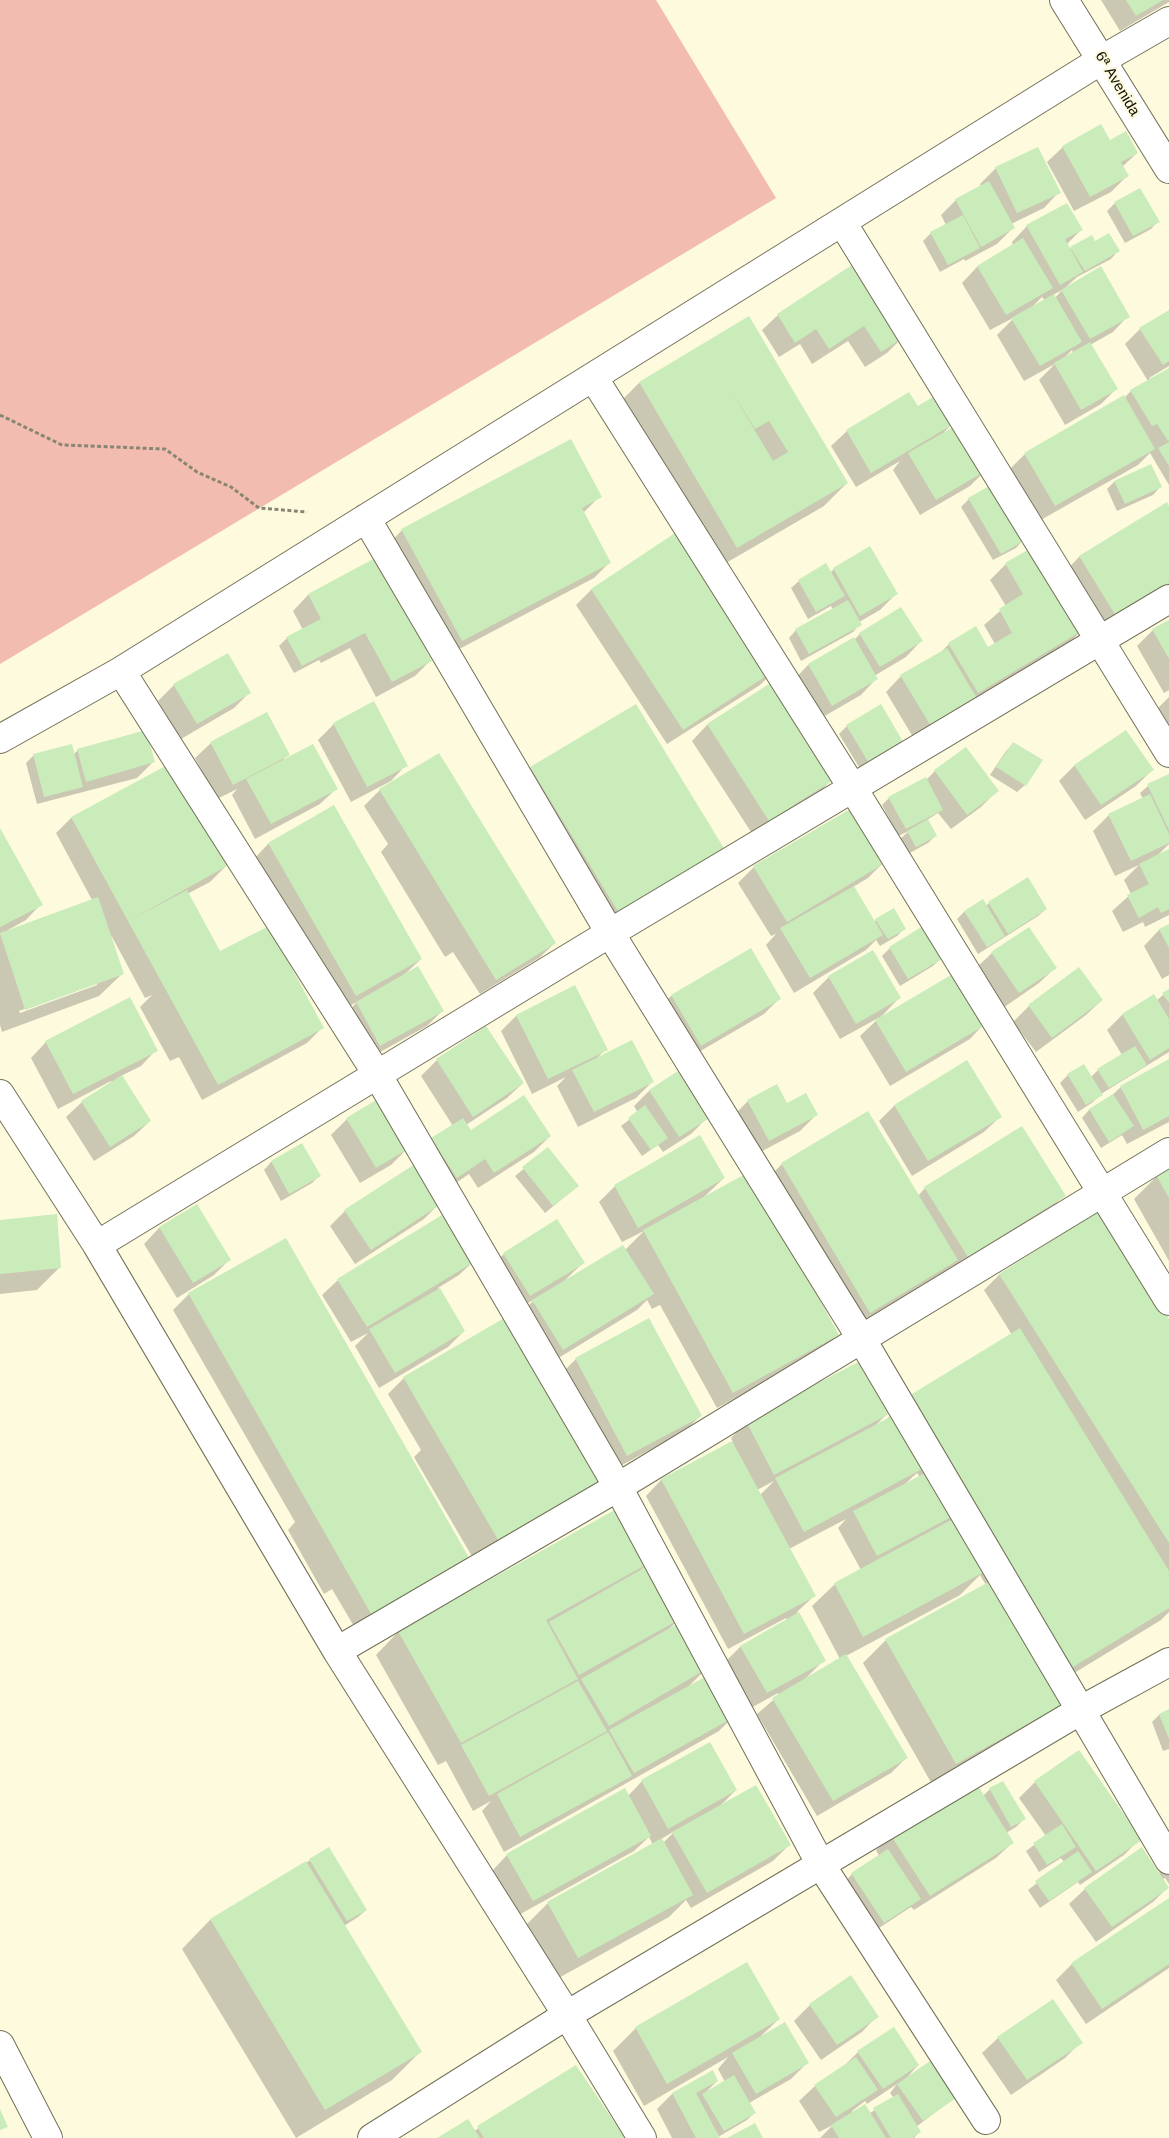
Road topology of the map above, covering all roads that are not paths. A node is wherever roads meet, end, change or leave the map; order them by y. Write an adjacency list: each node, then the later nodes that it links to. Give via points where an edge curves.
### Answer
1 (1064, 0): 3 (street, 6ª Avenida)
2 (1169, 21): 3 (street)
3 (1103, 60): 4 (street, 6ª Avenida); 5 (street)
4 (1169, 168)
5 (842, 222): 6 (street); 9 (street)
6 (593, 377): 7 (street); 13 (street)
7 (366, 518): 10 (street); 14 (street)
8 (1169, 599): 9 (street)
9 (1100, 640): 12 (street); 13 (street)
10 (121, 672): 11 (street); 15 (street)
11 (0, 739)
12 (1169, 753)
13 (852, 786): 14 (street); 18 (street)
14 (610, 933): 15 (street); 21 (street)
15 (377, 1074): 19 (street); 22 (street)
16 (0, 1094): 19 (street)
17 (1169, 1152): 18 (street)
18 (1103, 1192): 20 (street); 21 (street)
19 (97, 1245): 23 (street)
20 (1169, 1301)
21 (861, 1338): 22 (street); 25 (street)
22 (618, 1487): 23 (street); 27 (street)
23 (337, 1651): 28 (street)
24 (1169, 1662): 25 (street)
25 (1081, 1710): 26 (street); 27 (street)
26 (1169, 1860)
27 (821, 1864): 28 (street); 30 (street)
28 (567, 2015): 32 (street); 33 (street)
29 (0, 2045): 31 (street)
30 (986, 2120)
31 (48, 2138)
32 (372, 2138)
33 (642, 2138)

